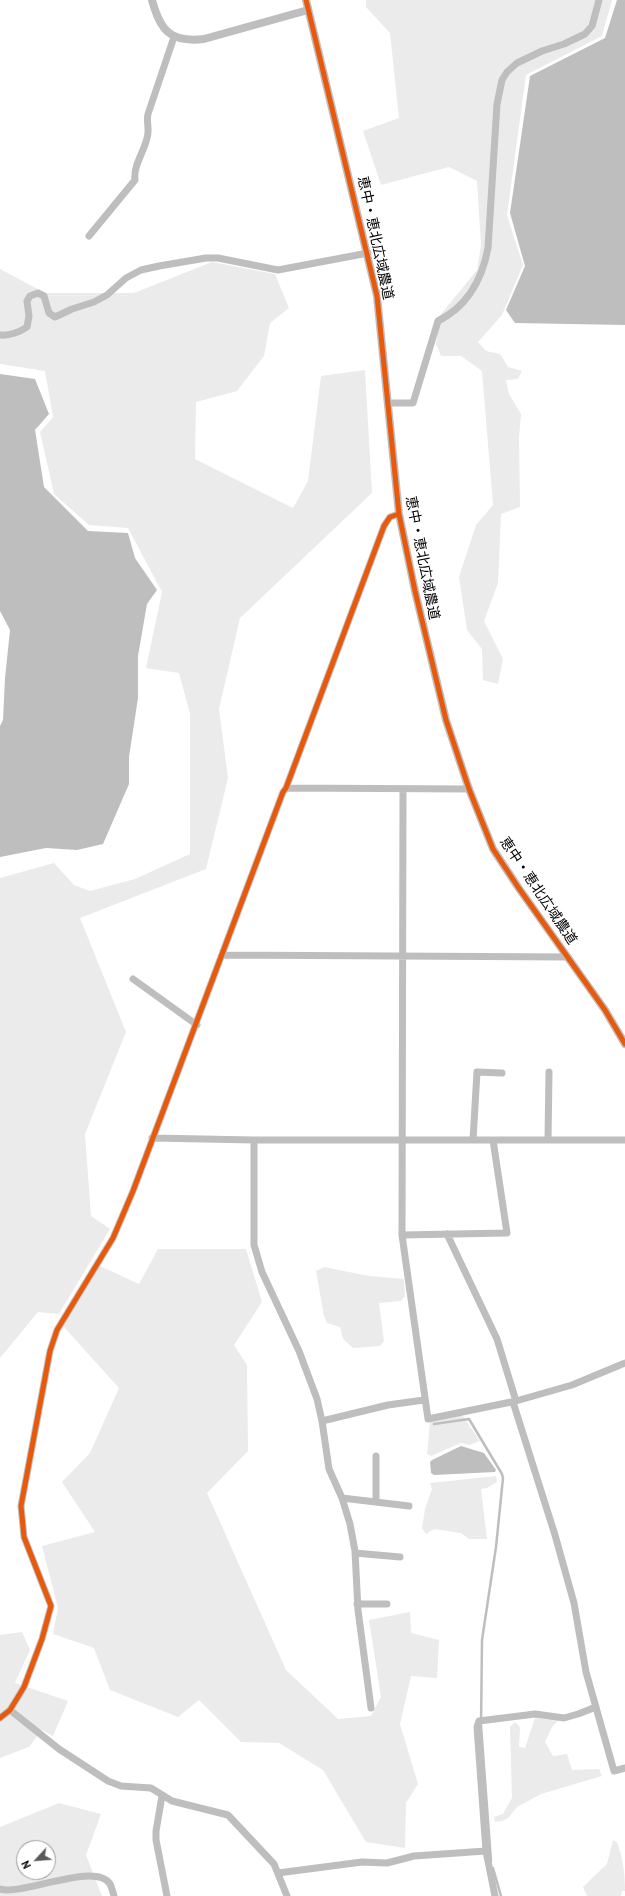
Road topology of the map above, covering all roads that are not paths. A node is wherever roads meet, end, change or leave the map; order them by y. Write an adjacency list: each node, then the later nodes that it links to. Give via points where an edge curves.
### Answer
1 (152, 0): 5 (street, via 159,22)
2 (306, 0): 4 (street, 恵中・恵北広域農道)
3 (599, 0): 9 (street, via 592,26 585,34 517,63 506,72 497,104 485,267 475,288 451,314 438,321 413,403)
4 (308, 10): 5 (street, via 204,38 191,40); 7 (street, 恵中・恵北広域農道)
5 (174, 37): 6 (street, via 146,120 148,137 135,171 135,180)
6 (89, 236)
7 (368, 253): 8 (street, via 278,270 218,258 159,266 141,270 126,278 107,295 55,317 48,313 44,296 38,293 30,296 27,301 27,327 5,336); 9 (street, 恵中・恵北広域農道, via 377,296)
8 (0, 334)
9 (388, 403): 10 (street, 恵中・恵北広域農道)
10 (399, 514): 11 (street, via 390,517 384,526); 12 (street, 恵中・恵北広域農道, via 411,576 446,720)
11 (286, 788): 13 (street); 14 (street)
12 (469, 789): 13 (street); 16 (street, 恵中・恵北広域農道, via 494,849)
13 (403, 790): 15 (street)
14 (222, 955): 15 (street); 18 (street)
15 (404, 955): 16 (street); 23 (street)
16 (568, 957): 19 (street, 恵中・恵北広域農道, via 615,1024)
17 (133, 979): 18 (street)
18 (197, 1025): 22 (street)
19 (625, 1044)
20 (549, 1072): 27 (street)
21 (502, 1073): 25 (street, via 477,1072)
22 (152, 1138): 24 (street); 45 (street, via 114,1238 57,1330 50,1351 21,1506 24,1538 51,1606 24,1687)
23 (403, 1138): 24 (street); 25 (street); 30 (street)
24 (254, 1140): 34 (street, via 254,1245 262,1272 300,1352)
25 (473, 1140): 26 (street)
26 (493, 1140): 27 (street); 29 (street, via 507,1233)
27 (548, 1140): 28 (street)
28 (625, 1140)
29 (447, 1234): 30 (street); 33 (street, via 497,1339)
30 (402, 1235): 32 (street)
31 (625, 1363): 33 (street, via 572,1385)
32 (424, 1400): 33 (street, via 428,1419); 34 (street, via 388,1405)
33 (514, 1402): 43 (street, via 574,1603 586,1672)
34 (322, 1421): 36 (street, via 329,1469)
35 (376, 1456): 37 (street)
36 (342, 1498): 37 (street); 39 (street)
37 (376, 1502): 38 (street)
38 (409, 1506)
39 (355, 1553): 40 (street); 41 (street)
40 (400, 1557)
41 (357, 1604): 42 (street); 44 (street)
42 (387, 1604)
43 (596, 1707): 47 (street, via 614,1770); 49 (street, via 564,1718 535,1714 479,1721 477,1727)
44 (371, 1708)
45 (10, 1710): 46 (street); 48 (street, via 59,1749 108,1781 121,1786 151,1788)
46 (0, 1718)
47 (625, 1768)
48 (162, 1796): 50 (street, via 172,1801 228,1815 274,1864); 53 (street, via 156,1840)
49 (486, 1851): 50 (street, via 414,1856 387,1863 362,1862); 55 (street)
50 (278, 1873): 54 (street)
51 (0, 1889): 52 (street, via 14,1891 66,1878 100,1878 110,1884)
52 (114, 1896)
53 (167, 1896)
54 (287, 1896)
55 (495, 1896)

